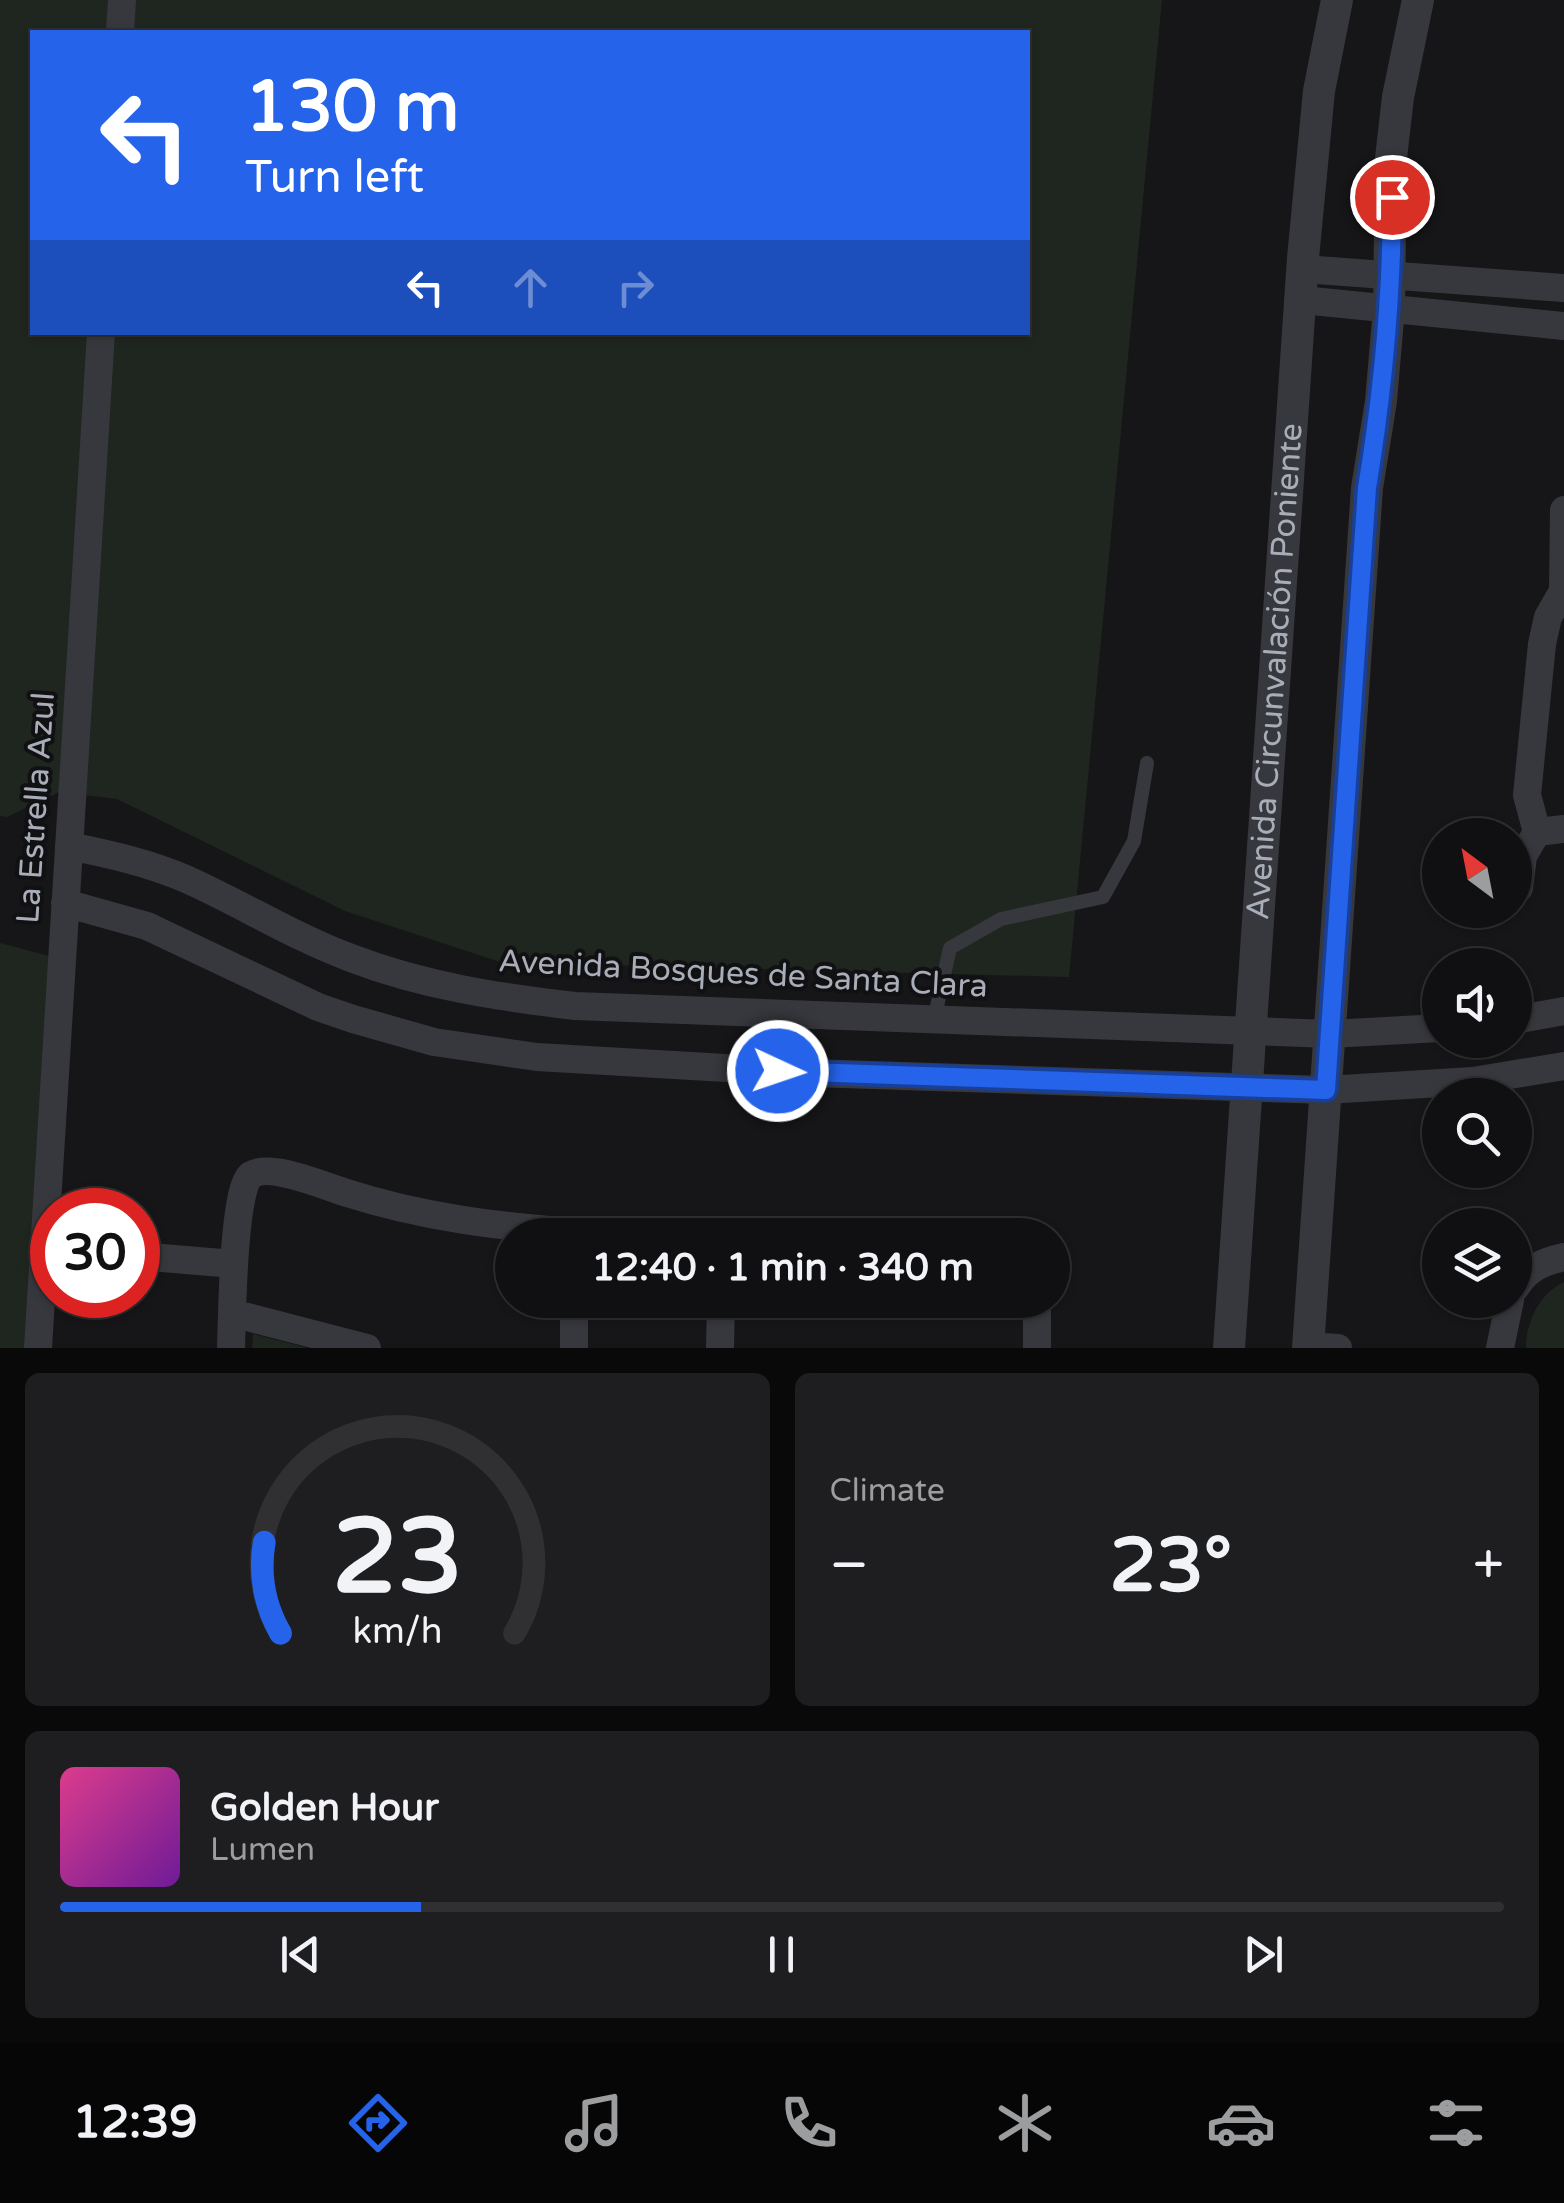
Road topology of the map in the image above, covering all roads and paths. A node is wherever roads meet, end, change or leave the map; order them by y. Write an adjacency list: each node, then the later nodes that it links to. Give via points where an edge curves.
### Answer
1 (122, 0): 4 (street)
2 (1337, 0): 6 (street, Avenida Circunvalación Poniente, via 1318,91)
3 (1418, 0): 5 (street, via 1392,158)
4 (120, 30)
5 (1392, 276): 6 (street); 7 (street); 8 (street)
6 (1302, 284): 8 (street); 22 (street, Avenida Circunvalación Poniente)
7 (1564, 288)
8 (1389, 308): 9 (street); 23 (street, via 1367,488)
9 (1564, 326)
10 (102, 335): 15 (street, La Estrella Azul)
11 (1564, 510): 12 (street)
12 (1564, 591): 14 (street, via 1542,644 1527,795)
13 (1147, 764): 20 (lane, via 1134,841 1103,896 1001,918 950,948)
14 (1551, 830): 16 (street)
15 (69, 846): 17 (street, La Estrella Azul); 20 (street, Avenida Bosques de Santa Clara, via 134,860 353,959 456,990 575,1006)
16 (1532, 847)
17 (65, 903): 25 (street, via 146,926 353,1020 488,1051 811,1073); 27 (street, La Estrella Azul)
18 (1564, 1011): 19 (street)
19 (1532, 1017)
20 (933, 1020): 22 (street, Avenida Bosques de Santa Clara)
21 (1422, 1029): 23 (street, Avenida Bosques de Santa Clara)
22 (1250, 1030): 23 (street, Avenida Bosques de Santa Clara); 25 (street, Avenida Circunvalación Poniente)
23 (1330, 1034): 26 (street)
24 (1564, 1066): 26 (street, via 1472,1082)
25 (1247, 1086): 26 (street); 46 (street, Avenida Circunvalación Poniente)
26 (1326, 1090): 39 (street)
27 (51, 1188)
28 (495, 1224): 31 (street, via 256,1172 244,1186)
29 (1564, 1257): 32 (street)
30 (160, 1258): 31 (street)
31 (234, 1264): 33 (street)
32 (1532, 1269)
33 (232, 1313): 41 (street); 42 (street)
34 (41, 1318): 40 (street, La Estrella Azul)
35 (574, 1318): 43 (street)
36 (721, 1318): 44 (street)
37 (1038, 1318): 45 (street)
38 (1506, 1318): 47 (street)
39 (1318, 1347)
40 (38, 1348)
41 (231, 1348)
42 (367, 1348)
43 (574, 1348)
44 (720, 1348)
45 (1037, 1348)
46 (1229, 1348)
47 (1500, 1348)

